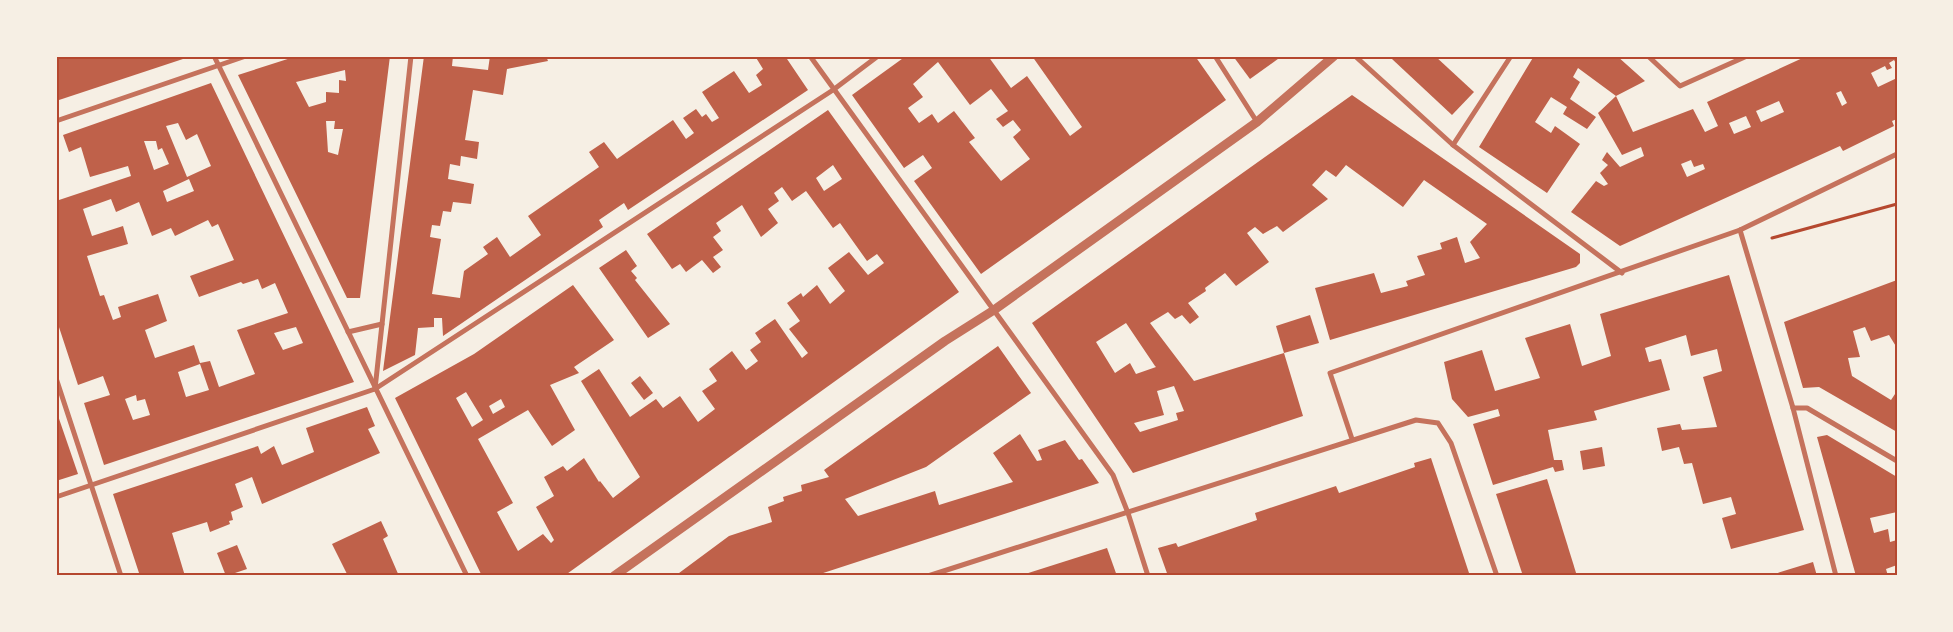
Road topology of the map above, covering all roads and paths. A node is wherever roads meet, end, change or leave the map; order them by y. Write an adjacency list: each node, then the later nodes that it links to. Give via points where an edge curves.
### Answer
1 (214, 56): 12 (street)
2 (246, 56): 12 (street)
3 (411, 56): 23 (street)
4 (810, 56): 13 (street)
5 (878, 56): 13 (street)
6 (1215, 56): 15 (street)
7 (1334, 56): 15 (street)
8 (1355, 56): 16 (street)
9 (1511, 56): 16 (street)
10 (1648, 56): 11 (street, via 1680,86)
11 (1747, 56)
12 (218, 65): 14 (street); 24 (street)
13 (833, 90): 22 (street); 26 (street)
14 (56, 121)
15 (1258, 122): 22 (street)
16 (1453, 145): 21 (street)
17 (1897, 154): 19 (street)
18 (1897, 204): 20 (path)
19 (1740, 230): 20 (street); 21 (street)
20 (1745, 246): 27 (street)
21 (1622, 273): 28 (street, via 1330,373)
22 (994, 310): 32 (street, via 1113,475); 35 (street)
23 (382, 324): 24 (street); 26 (street)
24 (348, 332): 26 (street)
25 (56, 378): 30 (street)
26 (375, 389): 30 (street); 34 (street)
27 (1793, 408): 29 (street, via 1807,408); 39 (street)
28 (1352, 439): 32 (street); 38 (street, via 1416,420 1438,423 1451,443)
29 (1897, 461)
30 (91, 486): 31 (street); 33 (street)
31 (56, 497)
32 (1128, 513): 36 (street); 37 (street)
33 (121, 576)
34 (467, 576)
35 (614, 576)
36 (928, 576)
37 (1148, 576)
38 (1497, 576)
39 (1836, 576)

